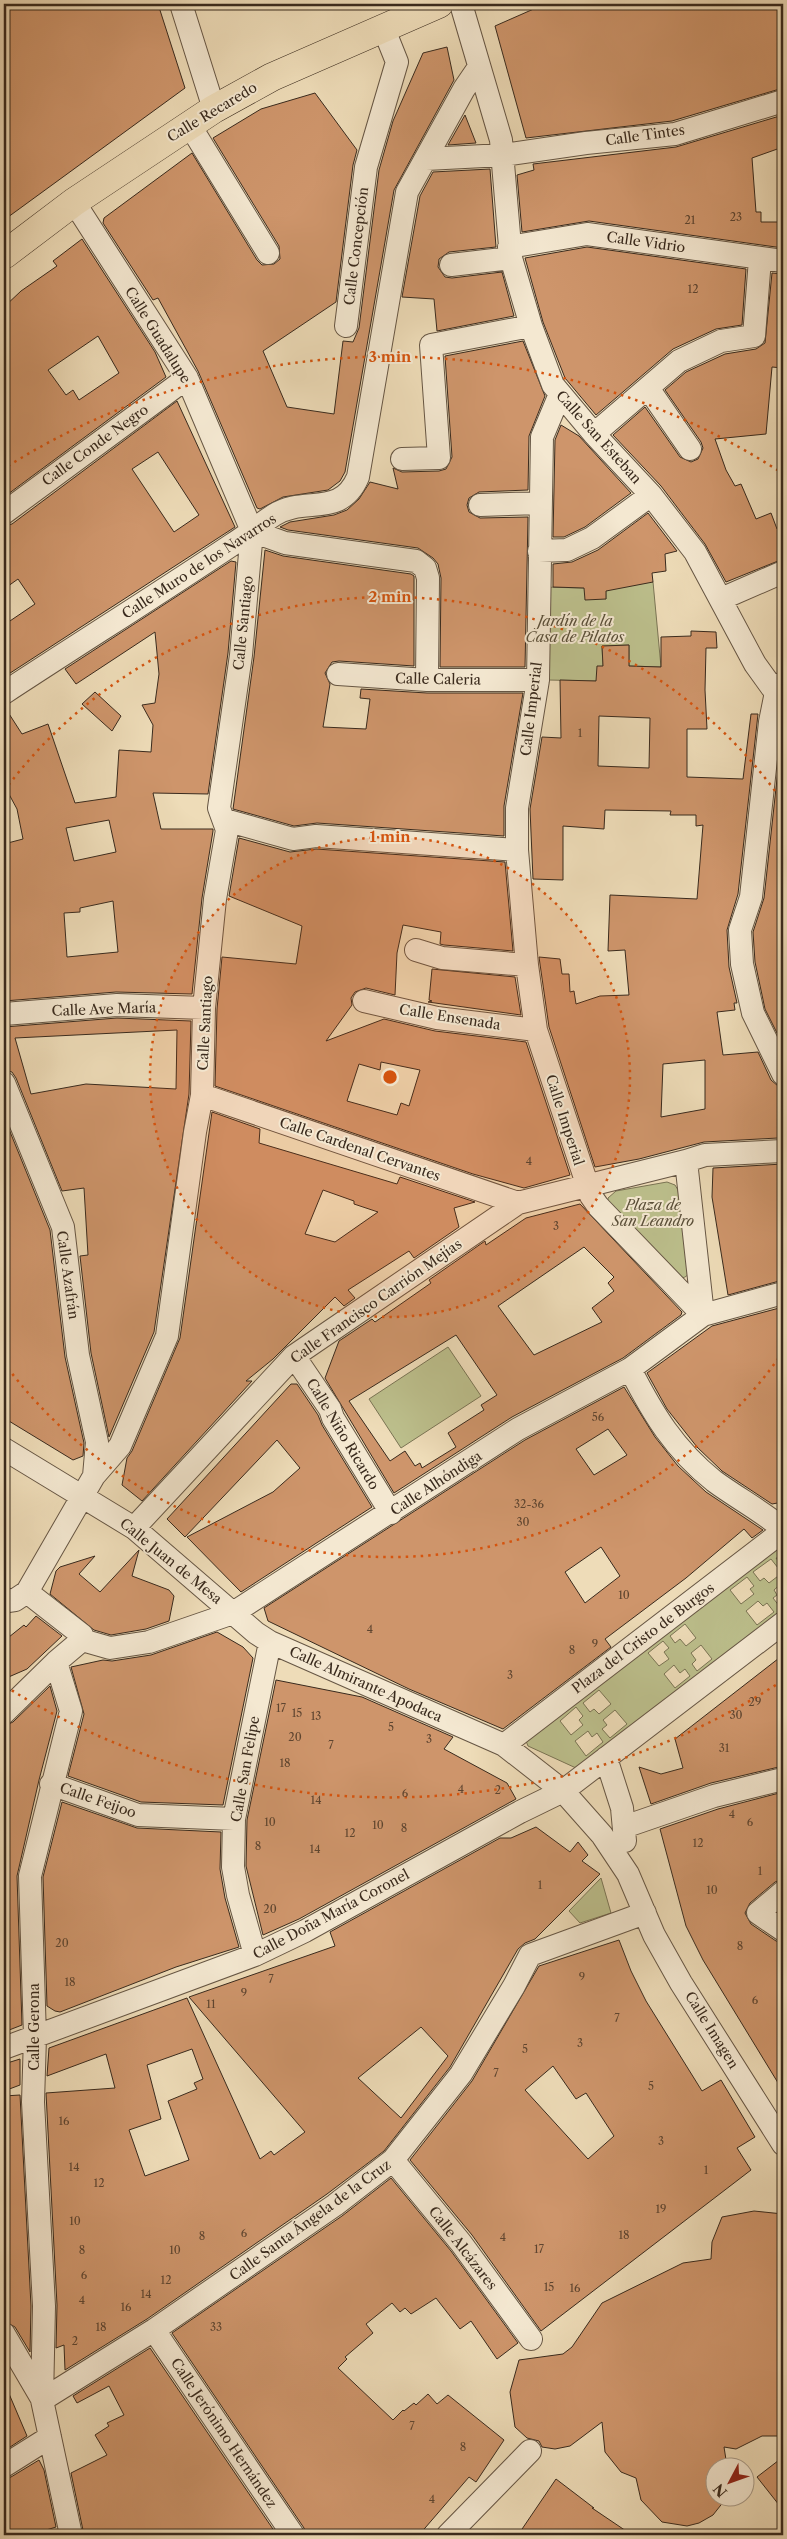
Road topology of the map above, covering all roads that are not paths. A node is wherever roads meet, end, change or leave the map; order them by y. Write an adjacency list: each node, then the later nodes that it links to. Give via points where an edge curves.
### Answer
1 (181, 4): 7 (street)
2 (439, 4): 4 (main road, Calle Recaredo)
3 (462, 4): 5 (street, Calle San Esteban)
4 (383, 28): 7 (main road, Calle Recaredo, via 272,77); 18 (street, Calle Concepción, via 397,62 366,167)
5 (479, 67): 9 (street, Calle San Esteban); 10 (street, Calle Muro de los Navarros)
6 (783, 101): 9 (street, Calle Tintes, via 675,134)
7 (214, 109): 8 (main road, Calle Recaredo)
8 (189, 124): 11 (main road, Calle Recaredo); 12 (street)
9 (503, 155): 10 (street, Calle Tintes); 13 (street, Calle San Esteban)
10 (426, 159): 30 (street, Calle Muro de los Navarros, via 407,192 354,486 339,500 288,508)
11 (74, 202): 14 (main road, Calle Recaredo); 20 (street, Calle Guadalupe)
12 (268, 253)
13 (510, 253): 15 (street, Calle Vidrio, via 587,234); 17 (street); 19 (street, Calle San Esteban)
14 (4, 255)
15 (760, 259): 16 (street, Calle Vidrio); 21 (street, via 754,336 721,341 679,361)
16 (783, 261)
17 (451, 265)
18 (346, 326)
19 (531, 326): 22 (street, Calle San Esteban, via 553,385); 25 (street, via 431,345 439,458)
20 (187, 378): 29 (street, Calle Conde Negro); 30 (street, Calle Guadalupe)
21 (648, 388): 23 (street); 24 (street)
22 (560, 394): 23 (street, Calle San Esteban); 27 (street, Calle Imperial, via 542,437)
23 (594, 434): 26 (street, Calle San Esteban)
24 (690, 449)
25 (402, 459)
26 (651, 495): 31 (street, via 592,538 567,550); 33 (street, Calle San Esteban, via 695,552)
27 (540, 503): 28 (street); 31 (street, Calle Imperial)
28 (480, 505)
29 (4, 513)
30 (252, 531): 35 (street, via 285,543 416,561 428,578); 38 (street, Calle Muro de los Navarros); 39 (street, Calle Santiago, via 241,655 219,808)
31 (539, 551): 36 (street, Calle Imperial)
32 (783, 572): 33 (street)
33 (721, 600): 37 (street, Calle San Esteban, via 755,664)
34 (338, 674): 35 (street, Calle Caleria)
35 (427, 680): 36 (street, Calle Caleria)
36 (538, 680): 40 (street, Calle Imperial, via 517,808)
37 (781, 692): 47 (street, via 770,722 751,897 740,930 742,964 752,1013)
38 (4, 693)
39 (225, 820): 40 (street, via 293,839 316,836); 44 (street, Calle Santiago, via 227,830 215,900)
40 (517, 850): 42 (street, Calle Imperial)
41 (416, 950): 42 (street, via 442,958)
42 (527, 965): 46 (street, Calle Imperial)
43 (364, 1001): 46 (street, Calle Ensenada, via 437,1018)
44 (204, 1008): 45 (street, Calle Ave María, via 118,1005); 49 (street, Calle Santiago)
45 (4, 1014)
46 (536, 1030): 52 (street, Calle Imperial)
47 (781, 1062)
48 (4, 1083): 59 (street, Calle Azafrán, via 62,1227 78,1355 98,1442)
49 (202, 1095): 53 (street, Calle Cardenal Cervantes); 59 (street, Calle Santiago, via 167,1336 120,1446)
50 (783, 1151): 51 (street, via 705,1155)
51 (686, 1161): 52 (street); 55 (street)
52 (587, 1186): 53 (street, Calle Francisco Carrión Mejías); 55 (street, via 598,1206)
53 (518, 1202): 56 (street, Calle Francisco Carrión Mejías)
54 (783, 1293): 55 (street, Calle Alhóndiga)
55 (703, 1315): 57 (street, Calle Alhóndiga)
56 (294, 1356): 61 (street, Calle Niño Ricardo, via 330,1409); 62 (street, Calle Francisco Carrión Mejías)
57 (630, 1369): 61 (street, Calle Alhóndiga, via 518,1429); 63 (street, via 654,1416 679,1449 715,1481 768,1516)
58 (4, 1449): 60 (street, Calle Juan de Mesa)
59 (94, 1476): 60 (street, Calle Santiago)
60 (82, 1496): 62 (street, Calle Juan de Mesa); 64 (street, Calle Santiago)
61 (391, 1513): 66 (street, Calle Alhóndiga)
62 (134, 1528): 66 (street, Calle Juan de Mesa)
63 (783, 1530): 73 (street, Plaza del Cristo de Burgos)
64 (27, 1592): 65 (street, via 15,1600); 68 (street, via 82,1635)
65 (4, 1598)
66 (233, 1613): 68 (street, Calle Alhóndiga, via 149,1642 110,1648); 69 (street, Calle Almirante Apodaca)
67 (783, 1623): 74 (street)
68 (82, 1640): 70 (street)
69 (270, 1642): 73 (street, Calle Almirante Apodaca); 78 (street, Calle San Felipe)
70 (56, 1662): 71 (street); 76 (street, Calle Gerona, via 70,1711)
71 (12, 1694): 72 (street)
72 (4, 1713)
73 (504, 1745): 77 (street, Calle Almirante Apodaca)
74 (606, 1758): 77 (street); 79 (street, via 622,1808)
75 (783, 1779): 79 (street, via 714,1796)
76 (51, 1784): 78 (street, Calle Feijoo, via 138,1815); 85 (street, Calle Gerona, via 30,1876)
77 (564, 1791): 80 (street, Calle Almirante Apodaca, via 602,1835); 84 (street, Calle Doña María Coronel)
78 (234, 1819): 84 (street, Calle San Felipe, via 233,1867)
79 (624, 1827): 80 (street)
80 (628, 1874): 82 (street, Calle Imagen)
81 (783, 1892): 83 (street, via 758,1913)
82 (645, 1913): 87 (street, Calle Imagen, via 682,1983); 88 (street, Calle Santa Ángela de la Cruz, via 530,1955 456,2081)
83 (783, 1930)
84 (255, 1955): 85 (street, Calle Doña María Coronel)
85 (35, 2037): 86 (street, Calle Doña María Coronel); 92 (street, Calle Gerona, via 33,2102 44,2306)
86 (4, 2048)
87 (783, 2144)
88 (393, 2160): 89 (street, Calle Santa Ángela de la Cruz); 91 (street, Calle Alcázares, via 461,2243)
89 (154, 2330): 92 (street, Calle Santa Ángela de la Cruz); 97 (street, Calle Jerónimo Hernández)
90 (4, 2334): 92 (street)
91 (531, 2339)
92 (42, 2400): 93 (street)
93 (50, 2437): 95 (street); 96 (street)
94 (530, 2451): 98 (street)
95 (4, 2466)
96 (71, 2535)
97 (293, 2535)
98 (448, 2535)

